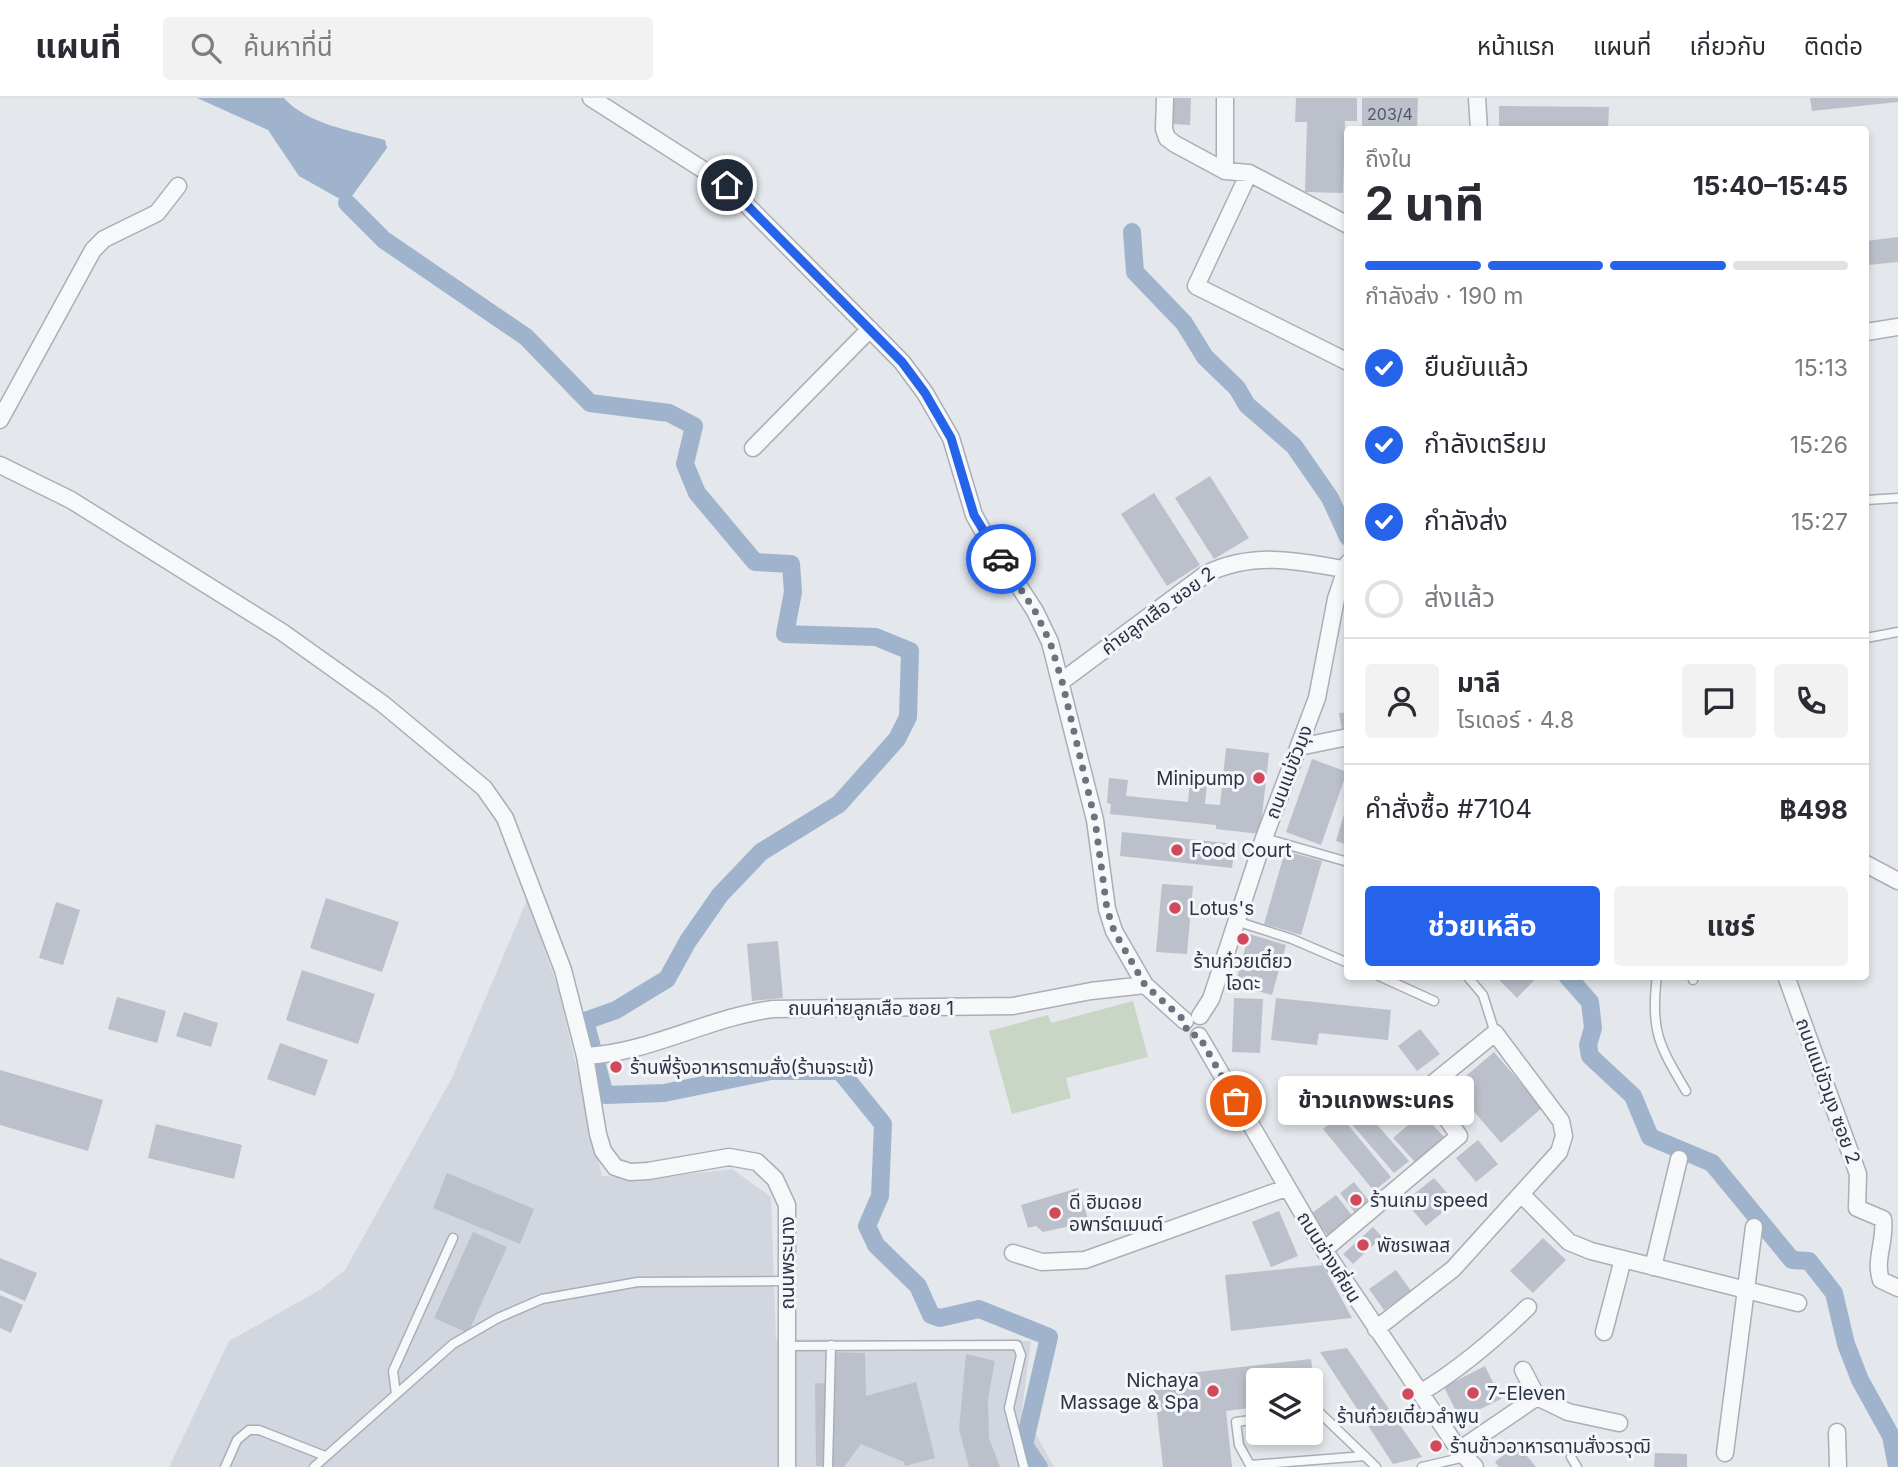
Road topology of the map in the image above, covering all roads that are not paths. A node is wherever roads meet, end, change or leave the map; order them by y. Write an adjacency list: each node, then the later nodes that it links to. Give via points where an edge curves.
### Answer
1 (591, 98): 11 (street, via 727,185)
2 (1165, 98): 6 (street, via 1167,138)
3 (1225, 98): 6 (street)
4 (1477, 98): 5 (street)
5 (1479, 126)
6 (1225, 171): 7 (street)
7 (1249, 173): 9 (street); 13 (street, via 1196,286)
8 (177, 186): 14 (street, via 157,213 97,244)
9 (1344, 223)
10 (1898, 327): 12 (street)
11 (870, 329): 15 (street); 23 (street, via 902,362 951,438 974,515 1035,611)
12 (1869, 332)
13 (1344, 360)
14 (0, 420)
15 (753, 448)
16 (0, 465): 40 (street, via 71,500 282,632 383,704 484,788 505,818 525,867 563,970)
17 (1898, 498): 18 (lane)
18 (1869, 500)
19 (1344, 566): 23 (street, ค่ายลูกเสือ ซอย 2, via 1273,558 1226,564)
20 (1344, 571): 25 (street, ถนนแม่ขัวมุง, via 1317,698)
21 (1898, 632): 22 (lane)
22 (1869, 637)
23 (1062, 681): 36 (street, via 1095,820 1107,909 1124,952)
24 (1344, 738): 25 (street)
25 (1299, 747): 26 (street, ถนนแม่ขัวมุง)
26 (1264, 838): 27 (lane); 30 (street, ถนนแม่ขัวมุง)
27 (1344, 861)
28 (1869, 866): 29 (street)
29 (1898, 881)
30 (1239, 922): 31 (lane); 38 (street, ถนนแม่ขัวมุง, via 1211,999)
31 (1344, 961)
32 (1388, 980): 37 (lane)
33 (1470, 980): 39 (lane, via 1483,995)
34 (1657, 980): 41 (lane, via 1653,1010 1659,1045)
35 (1787, 980): 52 (street, ถนนแม่ขัวมุง ซอย 2, via 1858,1174 1857,1208 1883,1219 1885,1233 1877,1268 1881,1280)
36 (1145, 985): 38 (street); 40 (street, ถนนค่ายลูกเสือ ซอย 1, via 1013,1006 746,1012 642,1046)
37 (1434, 1001)
38 (1193, 1019): 43 (street, ถนนช่างเคี่ยน, via 1206,1028 1199,1036)
39 (1495, 1033): 44 (street, via 1563,1128 1559,1152); 47 (street, via 1426,1089 1459,1136)
40 (584, 1056): 51 (street, ถนนพระนาง, via 598,1135 615,1167 648,1171 729,1157 757,1162 775,1179 787,1205)
41 (1686, 1091)
42 (1679, 1158): 50 (street)
43 (1286, 1188): 47 (street, ถนนช่างเคี่ยน); 48 (street, via 1085,1260 1042,1262)
44 (1522, 1195): 49 (street, via 1569,1242); 56 (street, via 1453,1269)
45 (1754, 1227): 53 (street)
46 (453, 1238): 62 (lane, via 393,1371)
47 (1324, 1250): 56 (street, ถนนช่างเคี่ยน)
48 (1013, 1253)
49 (1623, 1259): 50 (street); 57 (street)
50 (1653, 1267): 53 (street)
51 (788, 1282): 58 (street, ถนนพระนาง); 62 (lane, via 638,1282 542,1299 453,1344)
52 (1898, 1288)
53 (1746, 1290): 54 (street); 68 (street)
54 (1798, 1303)
55 (1528, 1307): 61 (street, via 1478,1353)
56 (1376, 1329): 61 (street, ถนนช่างเคี่ยน)
57 (1604, 1332)
58 (787, 1346): 59 (lane); 75 (street, ถนนพระนาง)
59 (831, 1346): 76 (lane); 77 (lane, via 1017,1345 1021,1355 1009,1408)
60 (1523, 1370): 63 (street)
61 (1420, 1393): 72 (street, ถนนช่างเคี่ยน)
62 (396, 1394): 69 (lane)
63 (1537, 1397): 66 (street, via 1568,1412); 72 (street)
64 (1323, 1416): 70 (lane)
65 (1246, 1421): 70 (lane, via 1236,1422 1239,1445 1250,1465)
66 (1619, 1423)
67 (1837, 1432): 81 (street)
68 (1725, 1453)
69 (325, 1455): 73 (lane, via 249,1430 237,1440); 74 (lane)
70 (1365, 1456): 78 (lane)
71 (1571, 1457): 80 (lane)
72 (1466, 1458): 79 (lane)
73 (225, 1467)
74 (314, 1467)
75 (787, 1467)
76 (828, 1467)
77 (1024, 1467)
78 (1376, 1467)
79 (1422, 1467)
80 (1577, 1467)
81 (1838, 1467)

